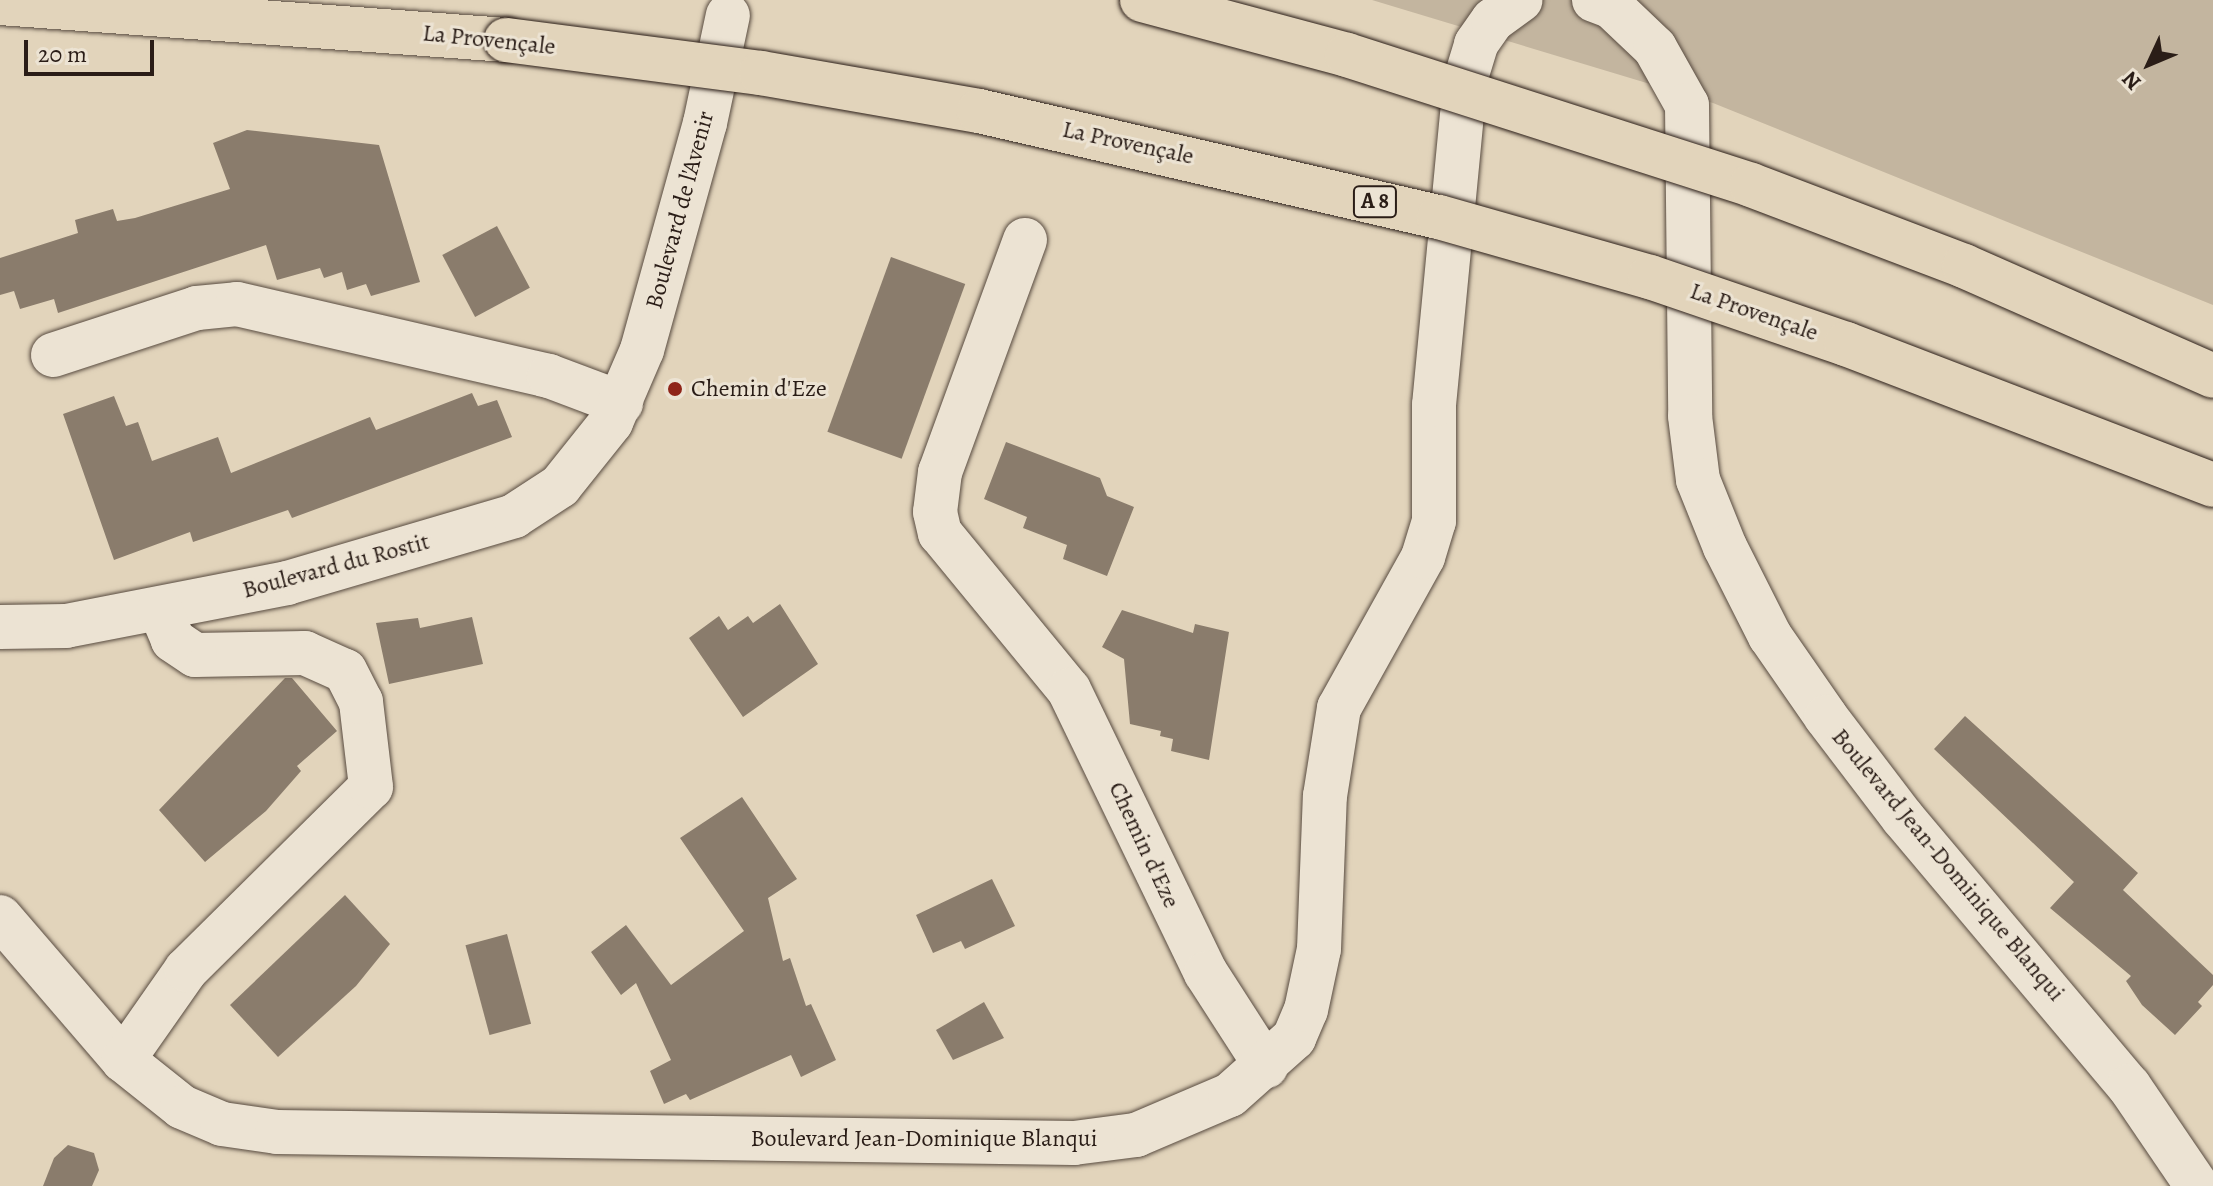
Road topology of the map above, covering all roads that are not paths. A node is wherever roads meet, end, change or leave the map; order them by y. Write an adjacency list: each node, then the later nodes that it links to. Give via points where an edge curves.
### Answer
1 (1142, 0): 8 (highway, bridge, via 1347,55 1751,185 1964,266)
2 (1521, 0): 15 (street, Boulevard Jean-Dominique Blanqui, via 1493,20 1476,44 1465,81 1434,405 1434,521 1423,557 1339,708 1325,796 1316,964 1294,1038)
3 (1594, 0): 16 (street, Boulevard Jean-Dominique Blanqui, via 1612,7 1655,48 1687,105 1690,416 1698,480 1731,560 1770,636 1826,717 1903,818 2129,1086)
4 (0, 3): 10 (highway, La Provençale / A 8, bridge, via 506,40 761,73 979,111 1439,217 1650,277 1846,344)
5 (728, 15): 9 (street, Boulevard de l'Avenir, via 705,123)
6 (1025, 240): 15 (street, Chemin d'Eze, via 940,472 935,512 940,533 1069,690 1206,973)
7 (53, 355): 9 (street, via 197,308 237,304 549,376)
8 (2213, 376)
9 (621, 403): 11 (street, Boulevard du Rostit, via 560,486 514,516 287,583)
10 (2213, 485)
11 (160, 609): 12 (street, Boulevard du Rostit, via 66,626); 14 (street, via 173,640 195,655 305,653 345,671 361,702 371,787 350,815 313,840 186,970)
12 (0, 627)
13 (0, 917): 14 (street, Boulevard Jean-Dominique Blanqui)
14 (123, 1060): 15 (street, Boulevard Jean-Dominique Blanqui, via 182,1107 222,1124 277,1132 1074,1143 1136,1135 1183,1119)
15 (1266, 1066)
16 (2197, 1186)

